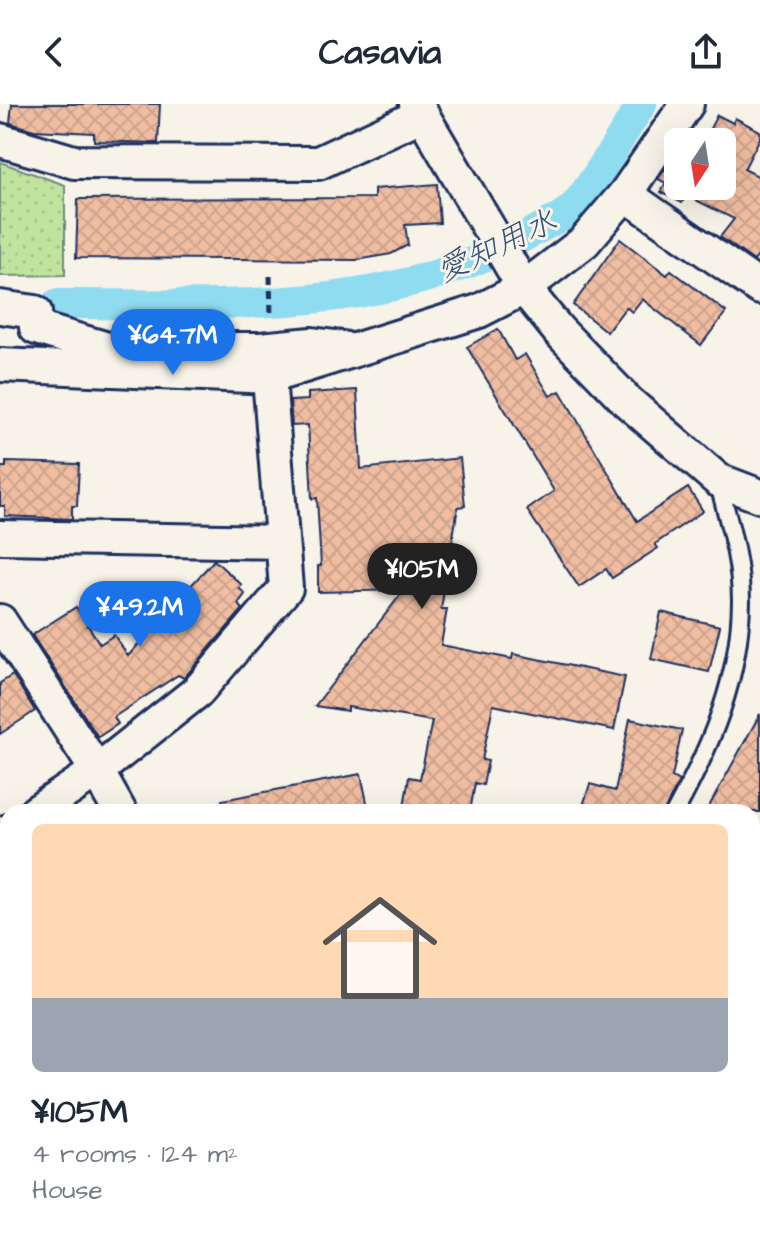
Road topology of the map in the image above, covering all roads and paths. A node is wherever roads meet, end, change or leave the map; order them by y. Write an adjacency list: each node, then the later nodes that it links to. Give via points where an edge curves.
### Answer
1 (687, 104): 4 (street)
2 (418, 110): 3 (street, via 318,163 74,162); 6 (street)
3 (0, 140)
4 (625, 194): 6 (street, via 584,242); 7 (street)
5 (270, 276): 9 (path)
6 (521, 280): 9 (street, via 479,311 361,351); 11 (street, via 558,330 628,402)
7 (760, 288)
8 (0, 307): 9 (street, via 35,312 36,328 108,349)
9 (270, 362): 10 (street); 14 (street)
10 (0, 365)
11 (718, 480): 12 (street); 19 (lane, via 735,545 741,602 732,680 707,754)
12 (760, 496)
13 (0, 537): 14 (street)
14 (282, 542): 16 (street, via 286,588 198,691)
15 (3, 632): 16 (street)
16 (97, 771): 17 (street); 18 (street)
17 (48, 804)
18 (116, 804)
19 (679, 804)

